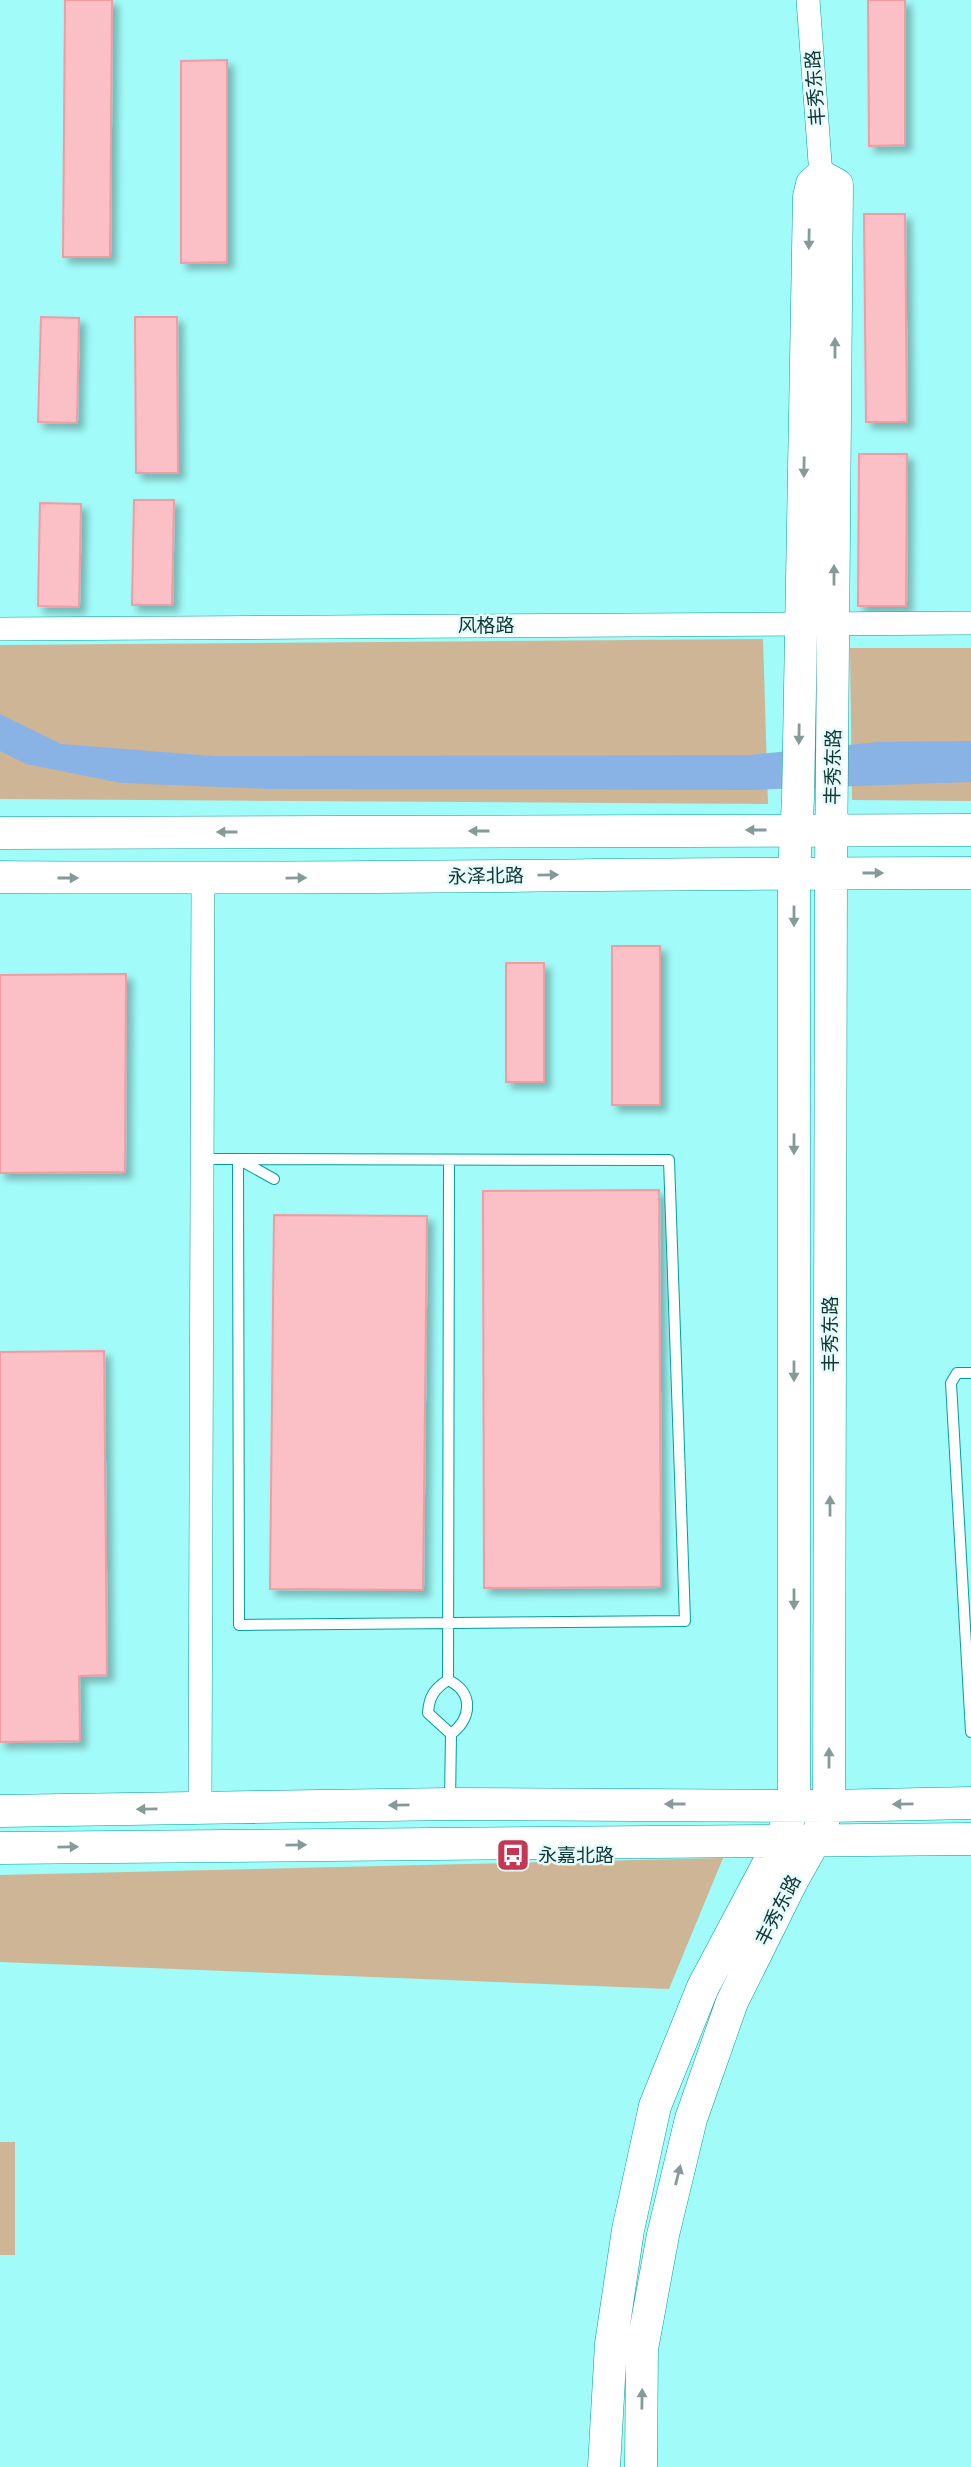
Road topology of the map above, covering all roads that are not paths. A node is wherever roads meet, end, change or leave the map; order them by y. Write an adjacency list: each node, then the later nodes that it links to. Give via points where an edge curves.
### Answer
1 (808, 0): 2 (street, 丰秀东路)
2 (821, 176): 3 (street, 丰秀东路, one-way to 2, via 837,185); 4 (street, 丰秀东路, one-way to 4, via 812,184 809,197)
3 (834, 622): 4 (street, 风格路); 5 (street, 风格路); 7 (street, 丰秀东路)
4 (801, 623): 6 (street, 风格路); 8 (street, 丰秀东路, one-way to 8)
5 (971, 623)
6 (0, 629)
7 (832, 814): 8 (street); 9 (street); 12 (street, 丰秀东路)
8 (797, 815): 10 (street, one-way to 10); 11 (street, 丰秀东路)
9 (971, 830)
10 (0, 833)
11 (794, 872): 12 (street, 永泽北路); 15 (street, 永泽北路, one-way to 11); 27 (street, 丰秀东路, one-way to 27)
12 (831, 873): 13 (street, 永泽北路, one-way to 13); 28 (street, 丰秀东路, one-way to 12)
13 (971, 873)
14 (0, 877): 15 (street, 永泽北路, one-way to 15)
15 (203, 879): 16 (street)
16 (203, 1159): 17 (lane); 29 (street)
17 (238, 1159): 18 (lane); 19 (lane); 21 (lane, via 239,1625)
18 (449, 1160): 21 (lane); 21 (lane, via 669,1160 685,1621)
19 (274, 1179)
20 (971, 1373): 23 (lane, via 957,1373 951,1383)
21 (447, 1623): 22 (lane)
22 (448, 1680): 24 (lane, via 460,1686 467,1700 461,1726); 24 (lane, via 436,1688 428,1713)
23 (971, 1732)
24 (451, 1734): 26 (lane)
25 (971, 1802): 28 (street, one-way to 28)
26 (450, 1804): 27 (street, one-way to 26); 29 (street, one-way to 29)
27 (794, 1804): 28 (street); 32 (street, 丰秀东路)
28 (829, 1806): 33 (street, 丰秀东路)
29 (200, 1808): 30 (street, one-way to 30)
30 (0, 1811)
31 (971, 1839): 33 (street)
32 (781, 1840): 33 (street); 34 (street, one-way to 32); 35 (street, 丰秀东路, via 703,1987 655,2106 628,2230 611,2344)
33 (815, 1840): 36 (street, 丰秀东路, one-way to 33, via 642,2349 691,2119 732,2002)
34 (0, 1848)
35 (604, 2467)
36 (641, 2467)

